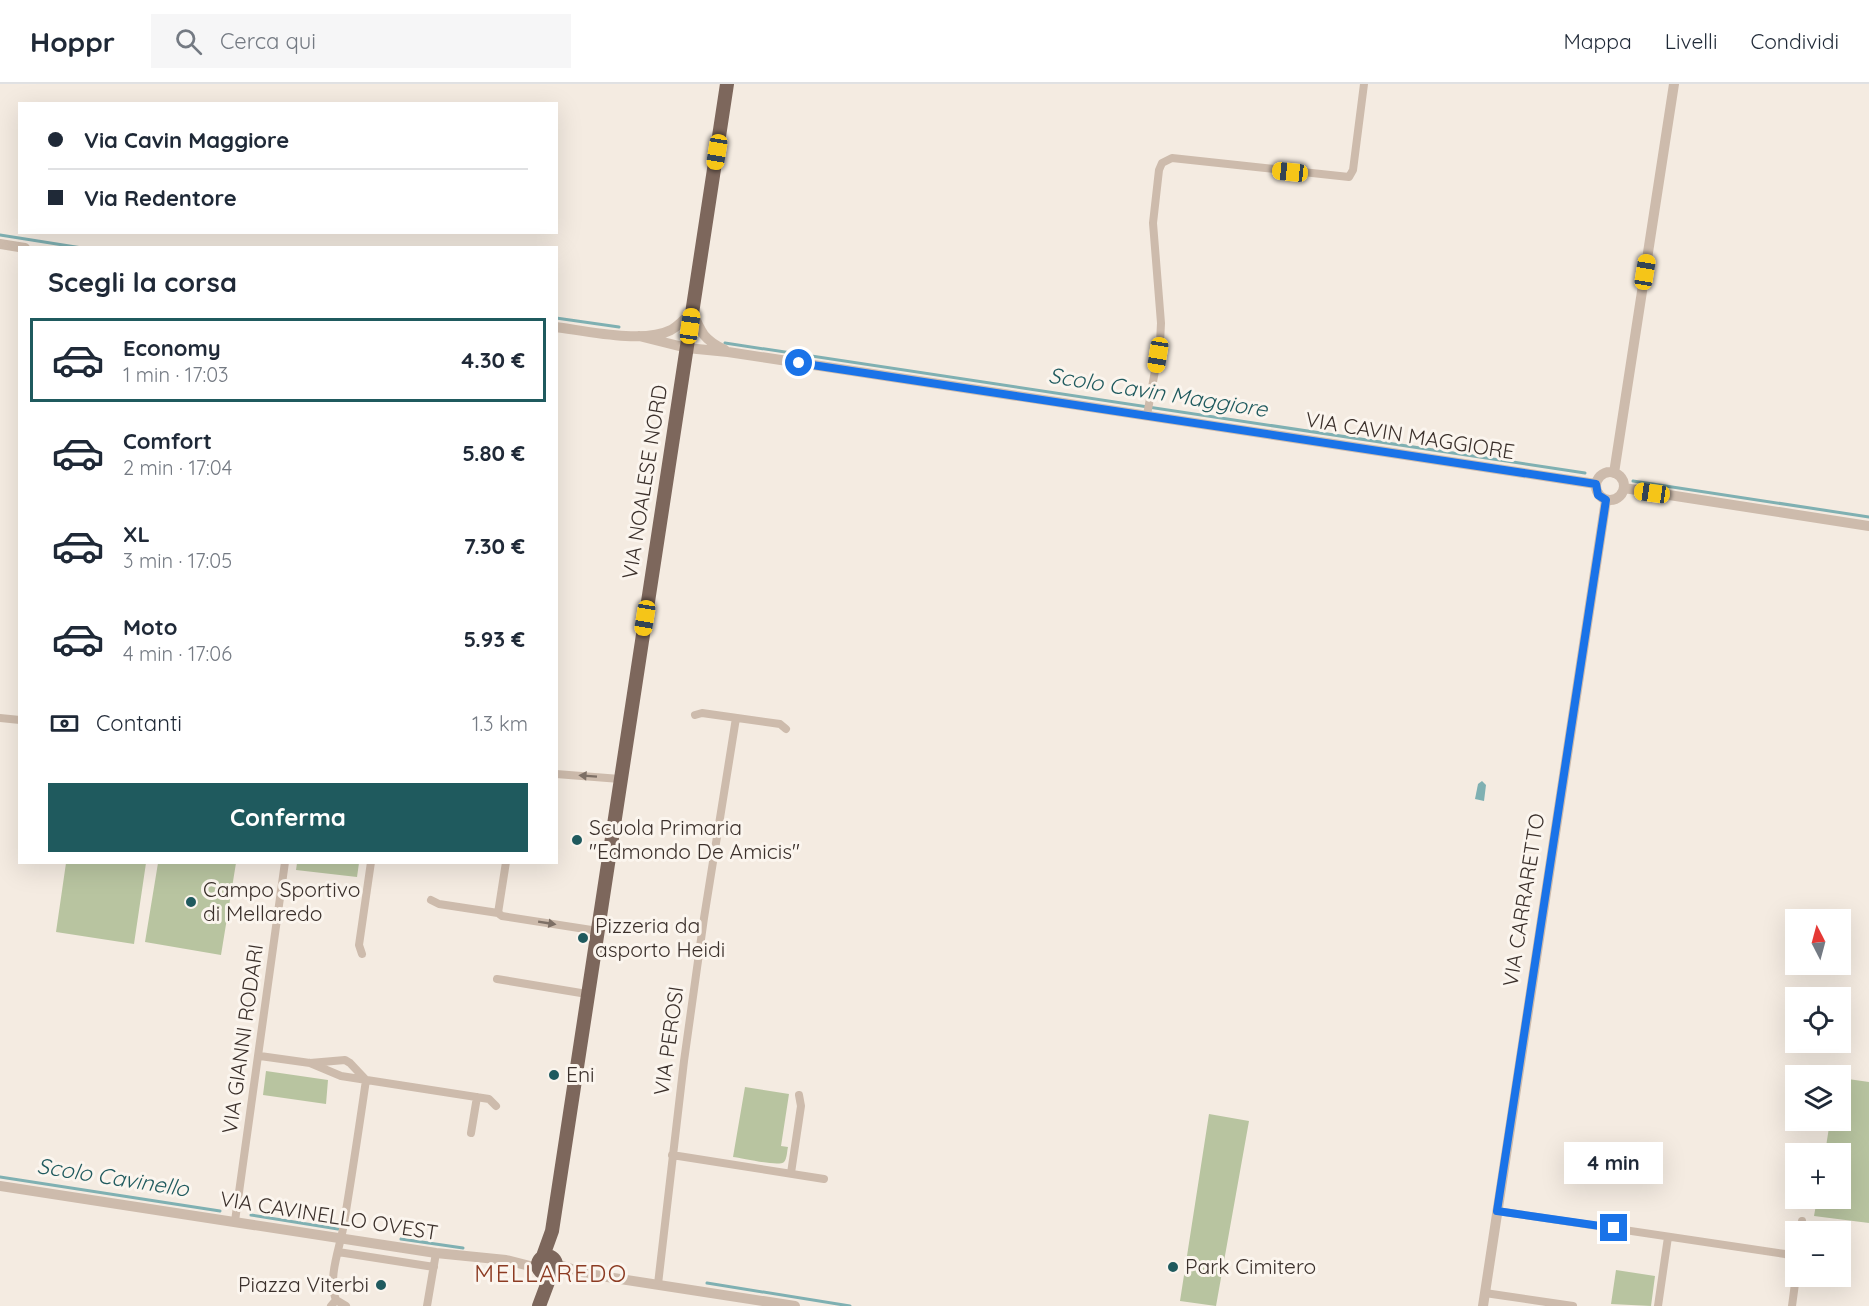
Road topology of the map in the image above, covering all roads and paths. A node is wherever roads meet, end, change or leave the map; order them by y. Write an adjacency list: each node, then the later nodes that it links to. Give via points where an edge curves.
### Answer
1 (727, 84): 6 (main road, VIA NOALESE NORD)
2 (1364, 84): 13 (street, via 1349,177 1172,158 1162,163 1153,223 1160,343)
3 (1674, 84): 14 (street)
4 (0, 244): 5 (street)
5 (18, 247)
6 (692, 311): 8 (street); 10 (street); 11 (main road, VIA NOALESE NORD)
7 (558, 327): 9 (street, VIA CAVIN MAGGIORE)
8 (669, 332): 9 (street, VIA CAVIN MAGGIORE); 11 (street, VIA CAVIN MAGGIORE, via 681,335)
9 (639, 336): 11 (street, VIA CAVIN MAGGIORE)
10 (708, 342): 11 (street, VIA CAVIN MAGGIORE); 12 (street, VIA CAVIN MAGGIORE)
11 (687, 345): 12 (street, VIA CAVIN MAGGIORE); 25 (main road, VIA NOALESE NORD)
12 (729, 352): 13 (street, VIA CAVIN MAGGIORE)
13 (1148, 408): 15 (street, VIA CAVIN MAGGIORE)
14 (1614, 473): 15 (street, via 1602,475); 16 (street)
15 (1596, 484): 17 (street, via 1598,495)
16 (1624, 488): 17 (street, via 1617,498); 18 (street)
17 (1606, 500): 46 (street, VIA CARRARETTO)
18 (1869, 526)
19 (695, 715): 20 (street)
20 (736, 717): 23 (street, via 780,724); 42 (street, VIA PEROSI)
21 (0, 718): 22 (street)
22 (18, 720)
23 (786, 729)
24 (558, 774): 25 (street, one-way to 24)
25 (620, 779): 31 (main road, VIA NOALESE NORD)
26 (285, 864): 35 (street, VIA GIANNI RODARI)
27 (371, 864): 32 (street, via 359,945)
28 (506, 864): 30 (street)
29 (431, 900): 30 (street)
30 (498, 913): 31 (street, one-way to 31)
31 (598, 930): 34 (main road, VIA NOALESE NORD)
32 (362, 954)
33 (497, 979): 34 (street)
34 (587, 993): 53 (main road, VIA NOALESE NORD)
35 (260, 1056): 36 (street); 47 (street, VIA GIANNI RODARI)
36 (310, 1063): 37 (street); 37 (street, via 345,1060)
37 (366, 1080): 39 (street); 49 (street)
38 (800, 1095): 43 (street)
39 (477, 1097): 40 (street, via 489,1099); 41 (street)
40 (496, 1106)
41 (471, 1133)
42 (672, 1155): 43 (street); 55 (street, VIA PEROSI)
43 (791, 1173): 44 (street)
44 (824, 1179)
45 (0, 1186): 47 (street, VIA CAVINELLO OVEST)
46 (1497, 1211): 48 (street); 57 (street, VIA CARRARETTO)
47 (235, 1221): 49 (street, VIA CAVINELLO OVEST)
48 (1668, 1237): 52 (street); 67 (street)
49 (341, 1238): 50 (street); 51 (street, VIA CAVINELLO OVEST)
50 (338, 1252): 54 (street); 59 (street)
51 (436, 1253): 53 (street, VIA CAVINELLO OVEST); 54 (street)
52 (1785, 1256)
53 (546, 1265): 55 (street); 60 (main road, VIA NOALESE NORD)
54 (434, 1267): 63 (street)
55 (658, 1284): 58 (street)
56 (1795, 1287): 68 (street)
57 (1485, 1293): 61 (street); 65 (street, VIA CARRARETTO)
58 (733, 1301): 64 (street)
59 (334, 1303): 62 (street)
60 (540, 1303)
61 (1542, 1304): 66 (street)
62 (346, 1306)
63 (427, 1306)
64 (795, 1306)
65 (1483, 1306)
66 (1574, 1306)
67 (1658, 1306)
68 (1792, 1306)

